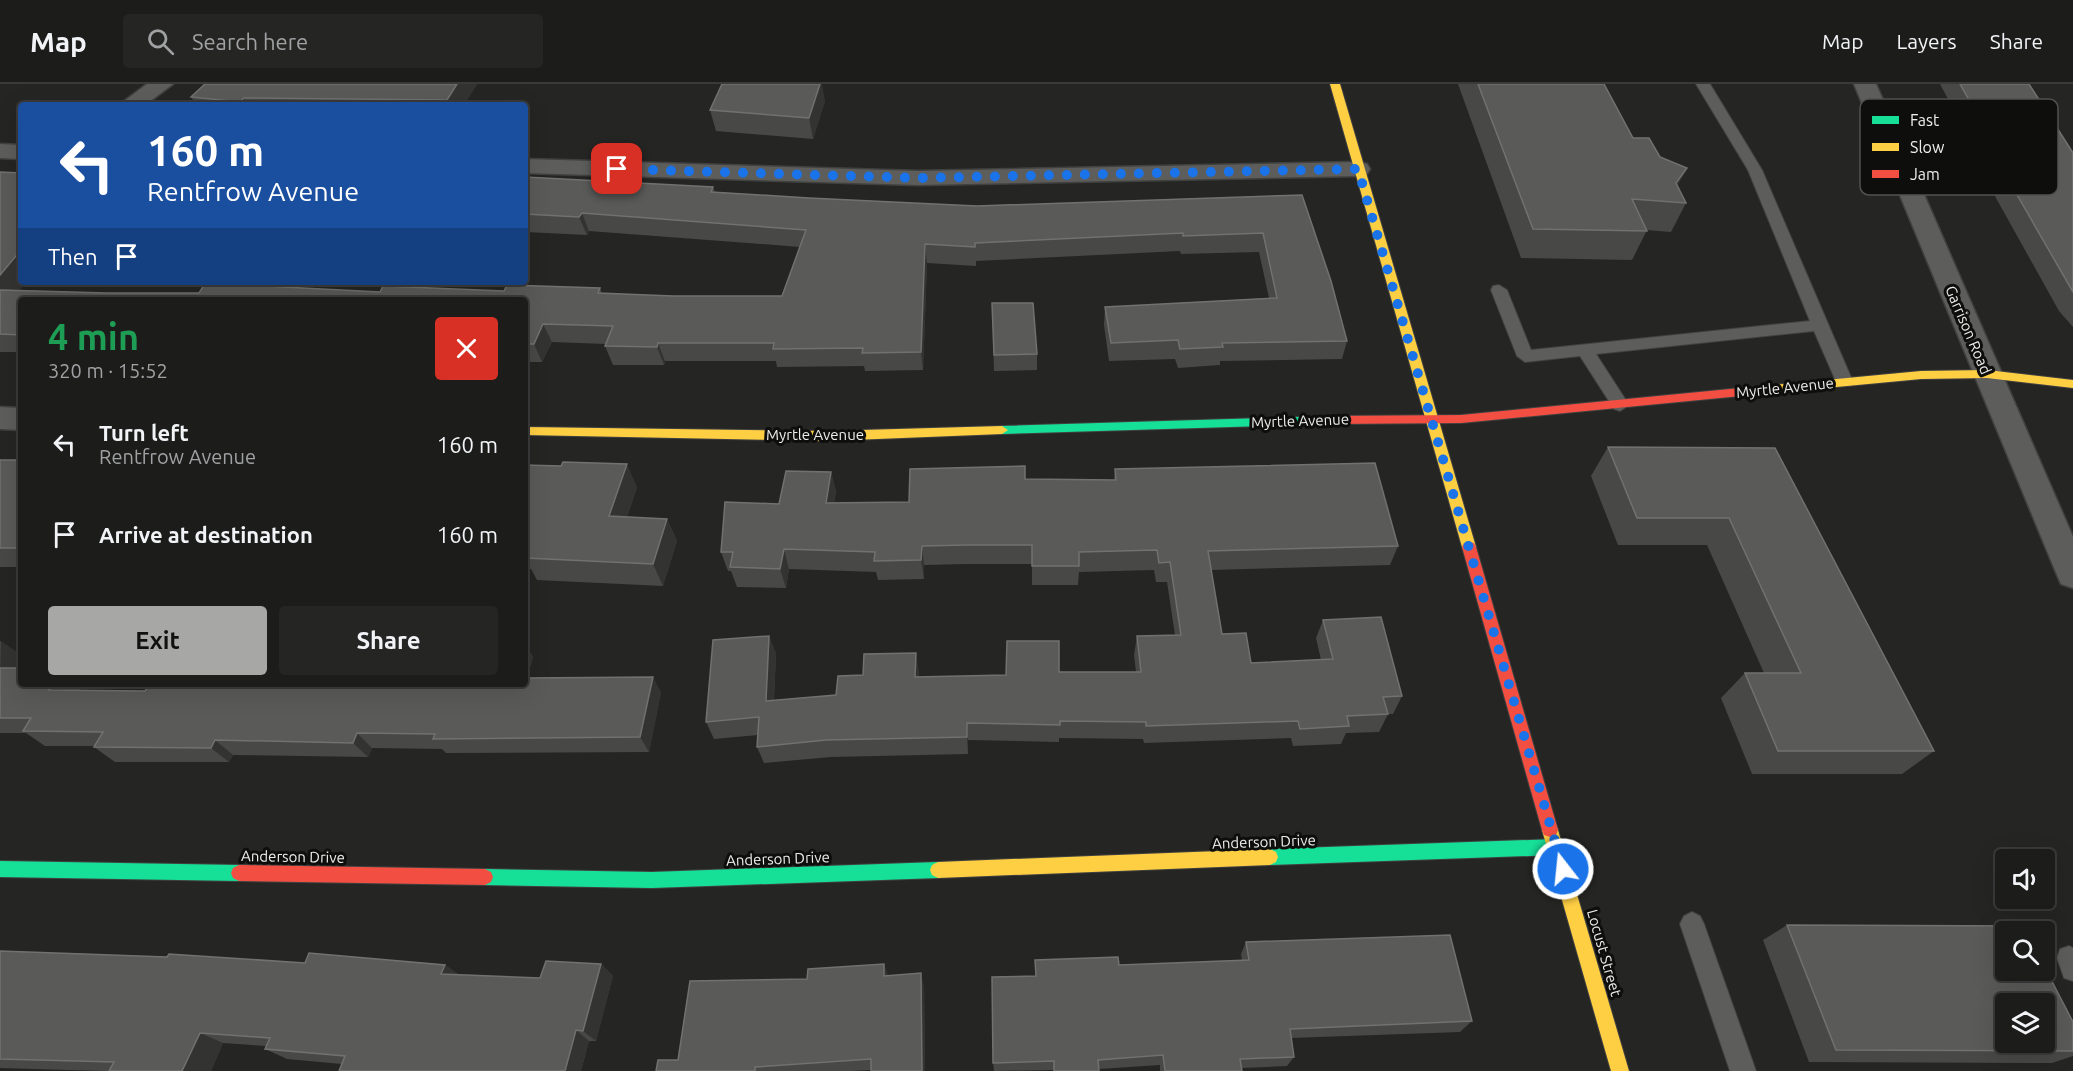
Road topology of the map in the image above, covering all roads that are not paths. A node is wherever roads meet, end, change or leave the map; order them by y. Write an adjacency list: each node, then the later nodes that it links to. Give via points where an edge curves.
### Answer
1 (162, 84): 6 (street)
2 (1335, 84): 10 (street, Locust Street)
3 (1703, 84): 13 (lane, via 1755,170)
4 (1865, 84): 5 (street, Garrison Road)
5 (1871, 99)
6 (135, 102)
7 (0, 152): 8 (street)
8 (18, 152)
9 (528, 166): 10 (street, via 918,178)
10 (1358, 169): 21 (street, Locust Street)
11 (1912, 195): 15 (street, Garrison Road)
12 (1499, 290): 14 (lane, via 1525,356)
13 (1821, 325): 14 (lane); 16 (lane)
14 (1585, 350): 18 (lane)
15 (1987, 374): 16 (street, Myrtle Avenue); 17 (street, Myrtle Avenue); 23 (street, Garrison Road)
16 (1844, 382): 18 (street, Myrtle Avenue)
17 (2073, 384)
18 (1620, 405): 21 (street, Myrtle Avenue, via 1488,418)
19 (0, 418): 20 (street)
20 (18, 419)
21 (1433, 419): 22 (street, Myrtle Avenue, via 827,436); 24 (street, Locust Street)
22 (528, 431)
23 (2073, 575)
24 (1557, 847): 25 (street, Anderson Drive, via 652,880); 27 (street, Locust Street)
25 (0, 869)
26 (1692, 924): 28 (lane)
27 (1620, 1071)
28 (1743, 1071)

